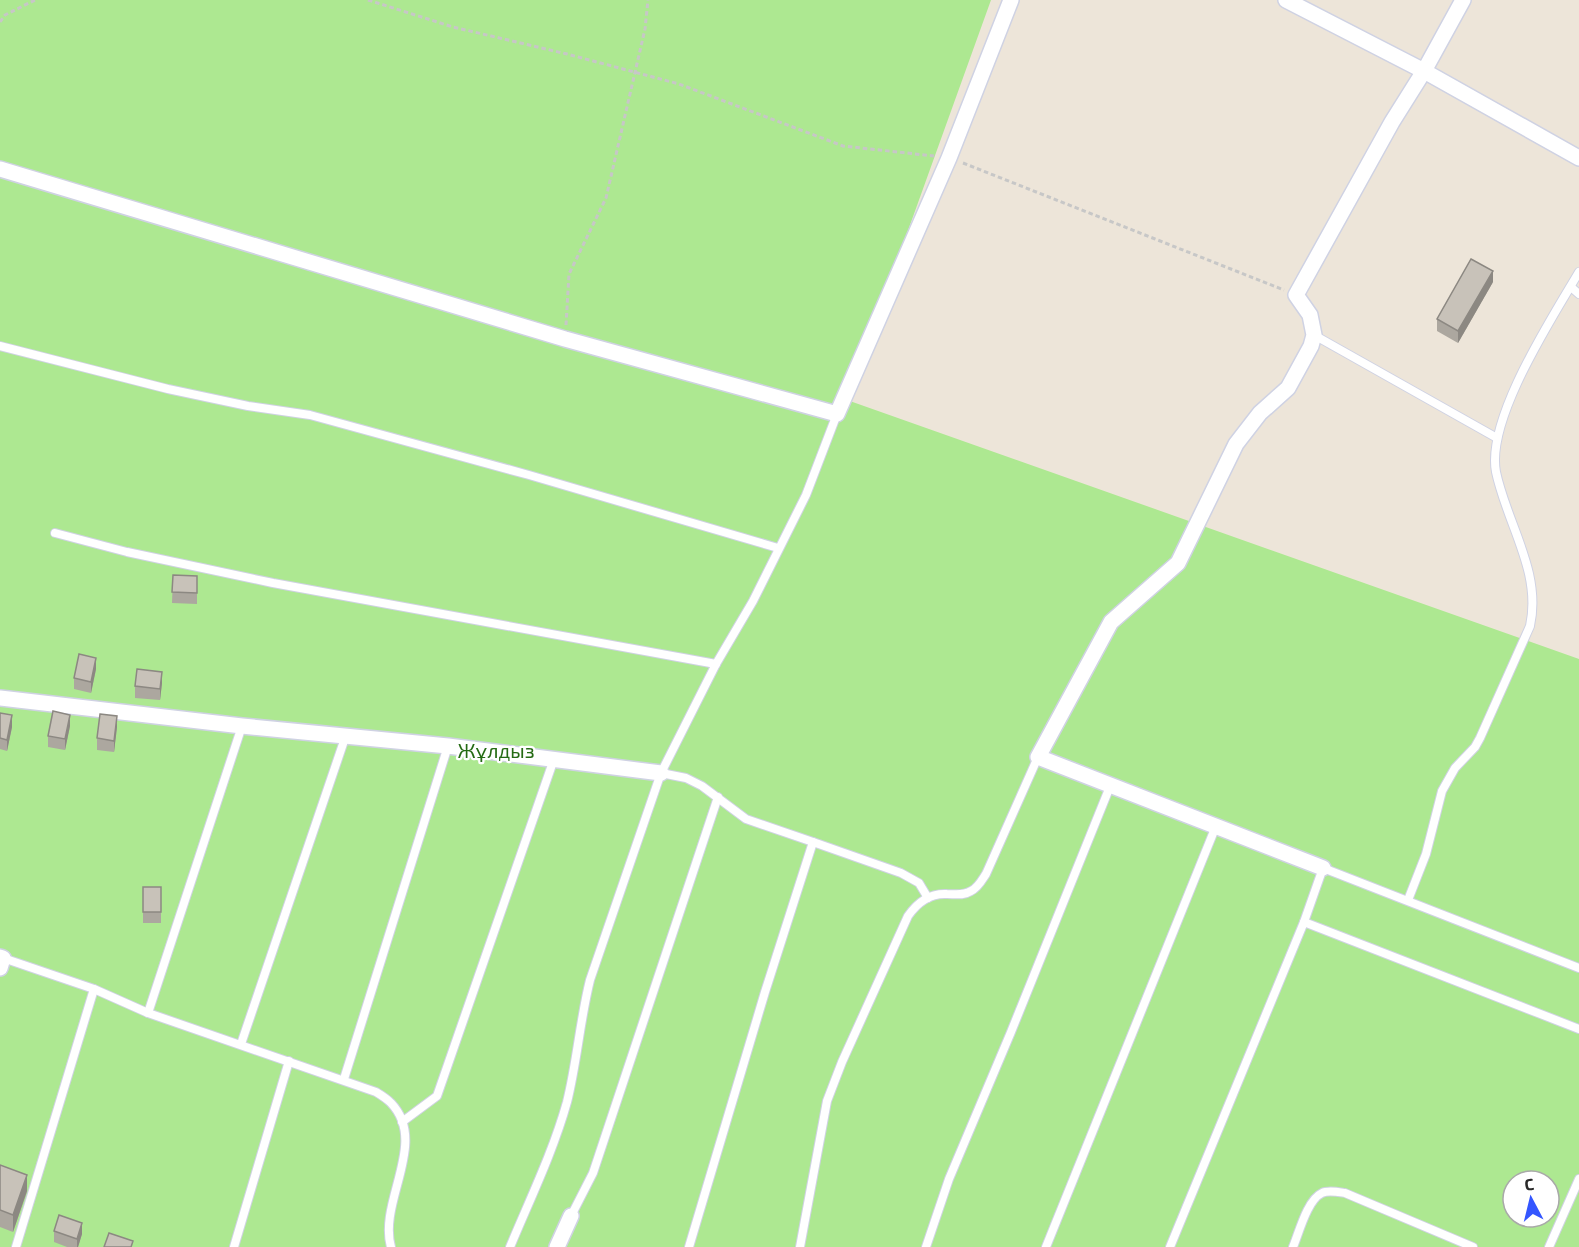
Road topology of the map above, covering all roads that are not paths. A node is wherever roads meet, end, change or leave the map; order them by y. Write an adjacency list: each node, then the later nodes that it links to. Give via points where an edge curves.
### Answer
1 (1011, 0): 12 (street, via 949,158)
2 (1286, 0): 4 (street)
3 (1463, 0): 4 (street)
4 (1425, 71): 5 (street); 10 (street, via 1392,122 1296,295 1310,315)
5 (1579, 158)
6 (0, 169): 12 (street, via 565,339)
7 (1579, 272): 8 (lane)
8 (1571, 287): 9 (lane); 13 (lane, via 1520,377)
9 (1579, 294)
10 (1314, 335): 13 (lane); 21 (street, via 1288,387 1260,413 1236,444 1178,563 1111,622)
11 (0, 346): 15 (lane, via 168,389 310,415)
12 (837, 414): 15 (lane, via 806,495)
13 (1497, 438): 30 (lane, via 1496,471 1532,582 1533,611 1530,626 1480,738 1442,791 1426,854)
14 (55, 533): 16 (lane, via 273,583)
15 (778, 548): 16 (lane, via 753,601)
16 (716, 663): 23 (lane)
17 (0, 698): 18 (street)
18 (242, 726): 19 (street); 35 (lane)
19 (346, 735): 20 (street); 37 (lane)
20 (448, 746): 22 (street); 39 (lane)
21 (1038, 757): 24 (street); 29 (lane, via 980,883 971,892)
22 (554, 759): 23 (street); 40 (lane, via 437,1096)
23 (661, 773): 25 (lane, via 686,778); 46 (lane, via 590,981 567,1101)
24 (1111, 784): 26 (street); 50 (lane, via 949,1179)
25 (718, 797): 27 (lane, via 746,819); 42 (lane, via 593,1173)
26 (1216, 826): 28 (street); 51 (lane)
27 (813, 842): 29 (lane, via 901,873 919,882); 48 (lane)
28 (1323, 868): 30 (lane); 31 (lane)
29 (928, 898): 49 (lane, via 908,916 827,1101)
30 (1408, 900): 33 (lane)
31 (1304, 922): 36 (lane); 52 (lane)
32 (1, 961): 34 (lane)
33 (1579, 968)
34 (94, 989): 35 (lane); 43 (lane)
35 (148, 1013): 37 (lane)
36 (1579, 1029)
37 (241, 1044): 38 (lane)
38 (289, 1061): 39 (lane); 44 (lane)
39 (344, 1079): 40 (lane, via 376,1092 392,1104)
40 (402, 1122): 45 (lane, via 405,1152 389,1217)
41 (1579, 1179): 55 (lane)
42 (571, 1216): 47 (street)
43 (16, 1247)
44 (234, 1247)
45 (391, 1247)
46 (510, 1247)
47 (557, 1247)
48 (689, 1247)
49 (800, 1247)
50 (926, 1247)
51 (1046, 1247)
52 (1170, 1247)
53 (1293, 1247): 54 (lane, via 1313,1201 1322,1193 1334,1191)
54 (1473, 1247)
55 (1549, 1247)

